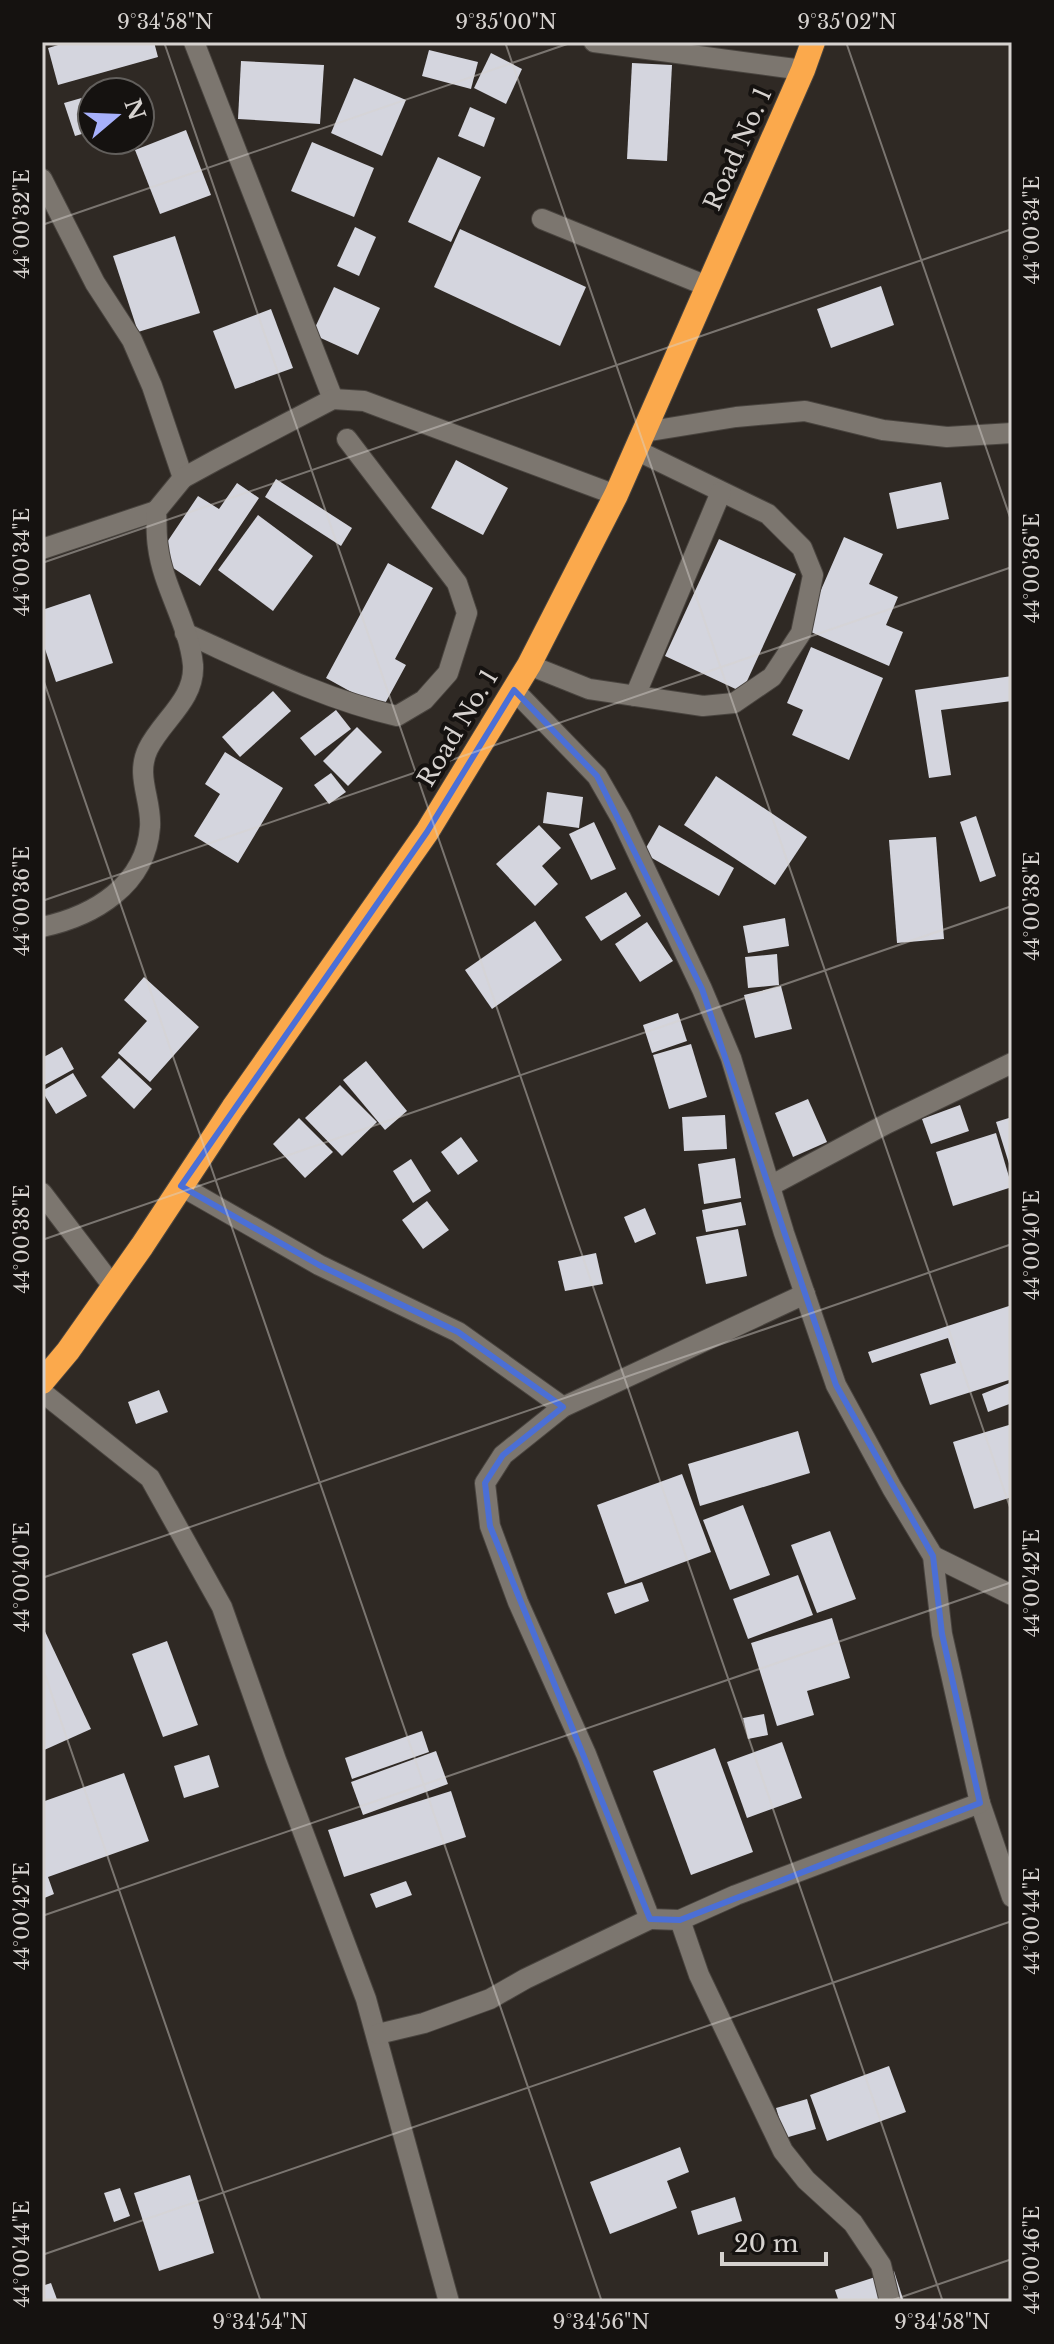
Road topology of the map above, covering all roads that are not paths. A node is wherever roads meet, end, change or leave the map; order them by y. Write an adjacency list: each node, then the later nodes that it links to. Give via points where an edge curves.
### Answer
1 (194, 42): 9 (street)
2 (594, 42): 4 (street)
3 (813, 42): 4 (highway, Road No. 1)
4 (803, 70): 8 (highway, Road No. 1)
5 (42, 179): 6 (street)
6 (50, 212): 13 (street, via 132,340)
7 (542, 219): 8 (street)
8 (707, 286): 12 (highway, Road No. 1)
9 (333, 399): 13 (street); 15 (street, via 364,401)
10 (1012, 433): 12 (street, via 947,437 883,430 805,411 736,417)
11 (347, 439): 18 (street, via 457,583 467,613 448,673 424,700 397,716 319,692)
12 (640, 441): 14 (street); 15 (highway, Road No. 1)
13 (183, 478): 16 (street)
14 (721, 492): 21 (street); 21 (street, via 768,514 802,548 813,575 801,633 772,677 734,703 703,706)
15 (616, 495): 19 (highway, Road No. 1)
16 (156, 511): 17 (street); 18 (street, via 158,549)
17 (42, 549)
18 (185, 633): 22 (street, via 193,666 188,693 147,749 141,773 150,826 138,869 110,900)
19 (529, 665): 20 (highway, Road No. 1); 21 (street, via 589,689)
20 (514, 690): 24 (highway, Road No. 1, via 427,832); 25 (street, via 597,776 621,818 731,1058)
21 (635, 696)
22 (42, 927)
23 (1012, 1063): 25 (street)
24 (181, 1186): 27 (highway, Road No. 1); 31 (street, via 319,1265 458,1332)
25 (770, 1186): 28 (street)
26 (42, 1193): 27 (street)
27 (112, 1285): 29 (highway, Road No. 1)
28 (805, 1294): 31 (street); 32 (street, via 836,1385)
29 (42, 1382)
30 (42, 1392): 38 (street, via 150,1478 222,1607)
31 (563, 1407): 36 (street, via 503,1455 485,1483 490,1526)
32 (933, 1556): 33 (street); 34 (street, via 942,1634)
33 (1012, 1595)
34 (980, 1803): 35 (street); 37 (street)
35 (1012, 1897)
36 (650, 1919): 37 (street); 38 (street, via 490,1999)
37 (680, 1920): 40 (street, via 699,1975 783,2151 853,2223 881,2265)
38 (378, 2034): 39 (street)
39 (449, 2302)
40 (890, 2302)

